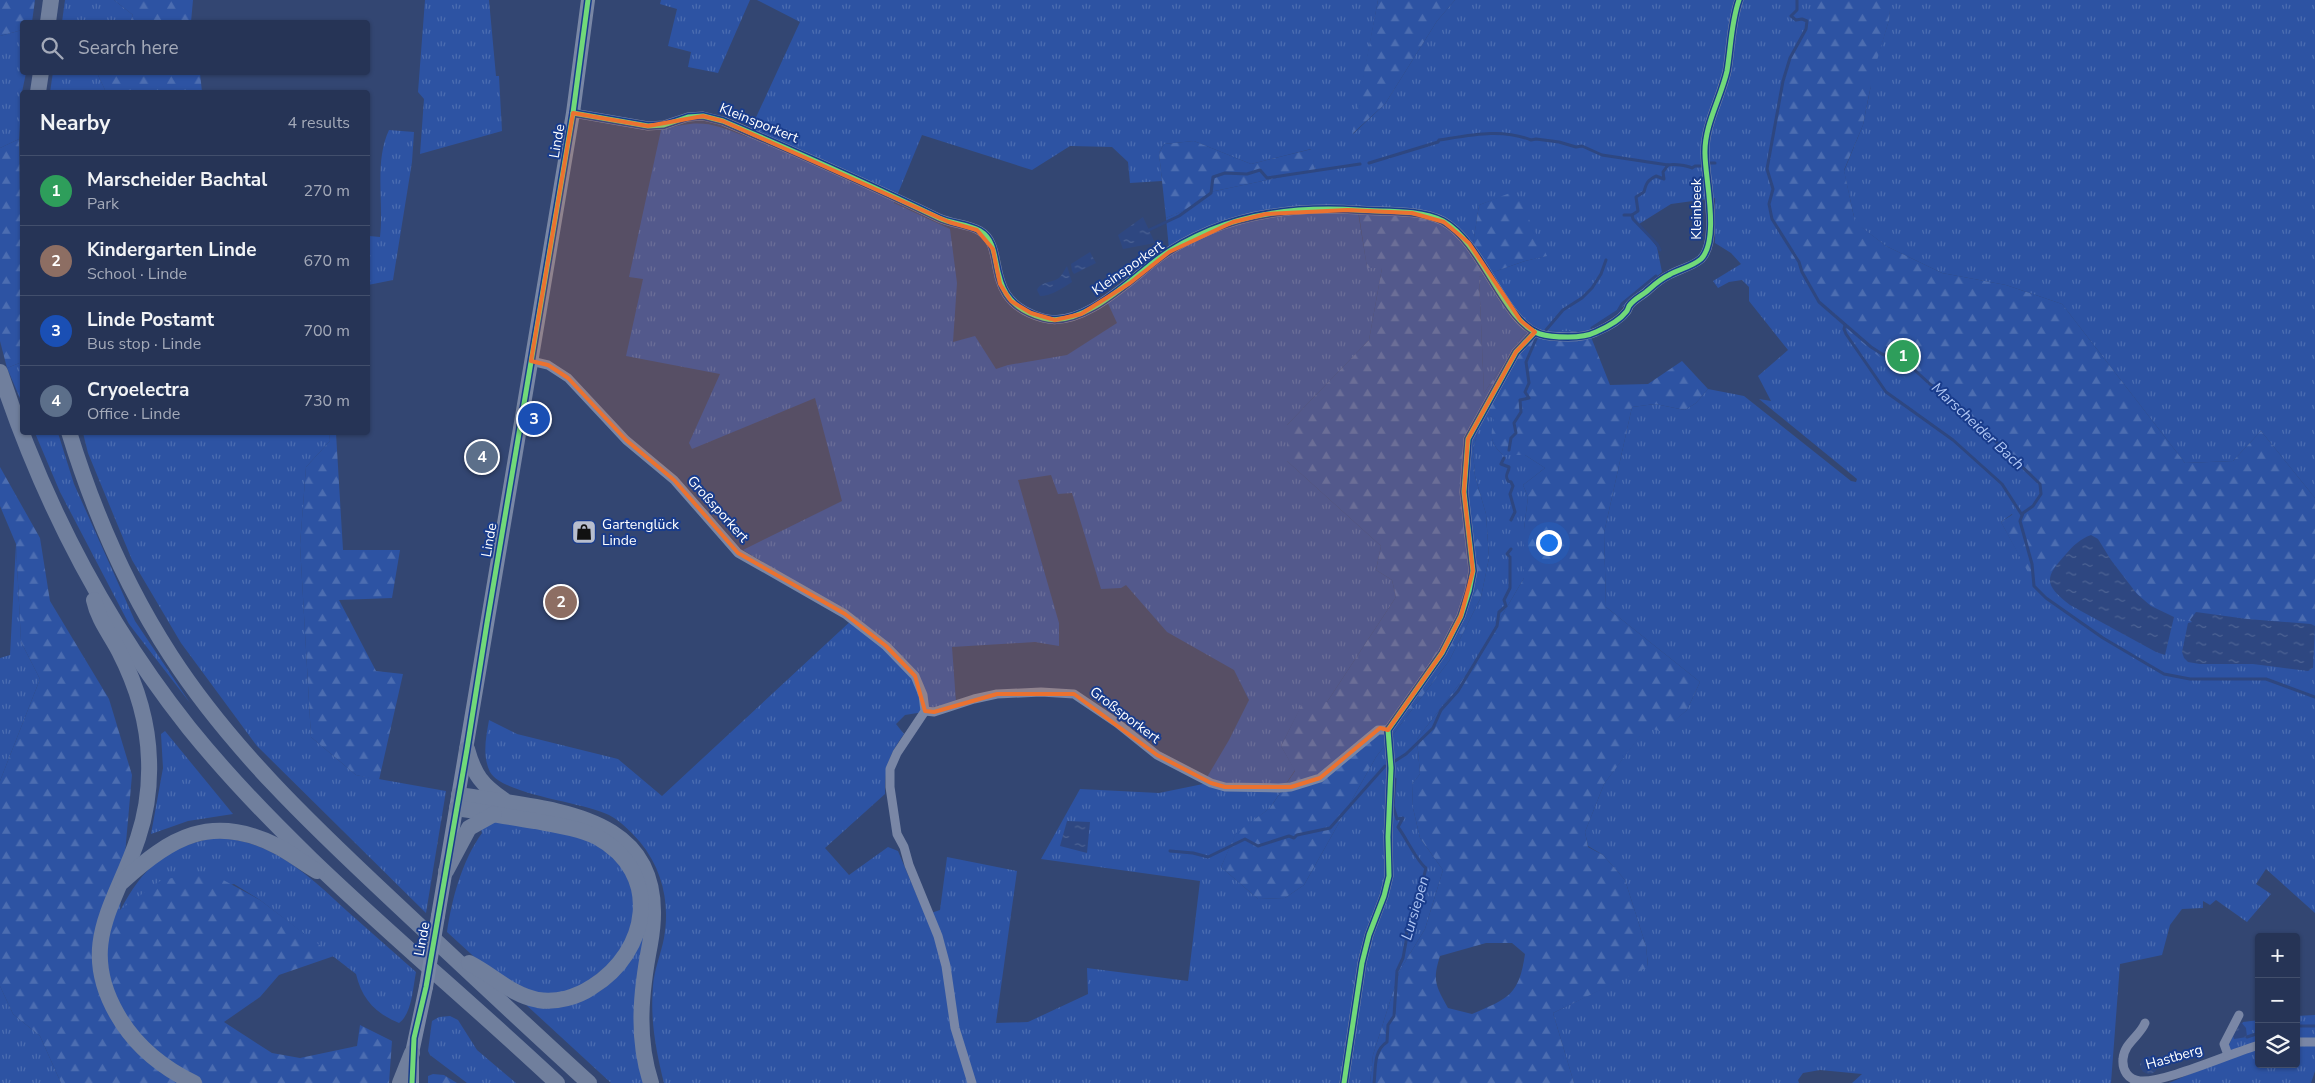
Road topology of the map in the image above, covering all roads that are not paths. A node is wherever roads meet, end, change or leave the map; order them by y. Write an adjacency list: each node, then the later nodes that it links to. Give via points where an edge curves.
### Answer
1 (51, 0): 4 (highway)
2 (588, 0): 7 (main road, Linde)
3 (1738, 0): 8 (street, Kleinbeek, via 1726,74 1705,149 1710,213 1705,253 1697,262 1658,282 1630,305 1626,313 1588,336 1554,337)
4 (48, 20)
5 (41, 75): 6 (highway)
6 (38, 90)
7 (573, 113): 8 (street, Kleinsporkert, via 648,126 703,116 723,121 949,222 977,230 984,234 993,250 1005,294 1020,308 1042,318 1055,320 1081,314 1130,283 1169,252 1208,231 1266,214 1348,210 1412,213 1444,222 1469,243 1521,320); 9 (main road, Linde)
8 (1535, 332): 16 (street, via 1516,352 1468,439 1464,492 1473,571 1461,616 1442,653)
9 (531, 361): 15 (street, Großsporkert, via 548,365 568,378 626,440 674,480 738,553 845,614 886,646 915,676); 17 (main road, Linde)
10 (0, 372): 11 (highway)
11 (20, 430)
12 (22, 435): 14 (highway)
13 (70, 435): 24 (highway, via 104,530 170,656 214,714 284,796)
14 (91, 583): 22 (highway, via 96,611 119,651 138,695 147,738 148,786 142,825); 23 (highway, via 147,671 189,727 269,817)
15 (926, 711): 16 (street, Großsporkert, via 934,712 997,694 1074,694 1157,756 1226,787 1291,787 1320,778 1378,730); 38 (street, via 897,753 890,769 890,787 897,834 938,936 955,1028)
16 (1388, 730): 39 (street, via 1389,876 1362,963)
17 (467, 749): 18 (main road, Linde); 19 (highway, via 472,766 485,787)
18 (458, 802): 19 (highway); 20 (highway); 21 (main road, Linde)
19 (508, 803): 37 (highway, via 591,821 620,837 640,860 654,901 641,1008 644,1054)
20 (494, 814): 21 (highway, via 469,828); 24 (highway, via 570,828 608,844 624,859 635,877 642,901 640,927 611,974 585,992 554,1001 521,995)
21 (446, 871): 30 (main road, Linde, bridge)
22 (120, 884): 23 (highway, via 159,850 179,839 203,832 230,831 257,837 278,847); 32 (highway, via 104,920 100,941 102,982 129,1034 149,1055)
23 (341, 886): 35 (highway)
24 (449, 954): 36 (highway)
25 (2239, 1015): 31 (street, via 2224,1044)
26 (2145, 1023): 31 (street, Hastberg, via 2124,1054 2124,1068 2133,1079 2154,1079)
27 (2300, 1042): 28 (street)
28 (2315, 1042)
29 (2255, 1046): 31 (street, Hastberg)
30 (412, 1053): 33 (highway); 34 (main road, Linde)
31 (2228, 1055)
32 (194, 1083)
33 (400, 1083)
34 (412, 1083)
35 (557, 1083)
36 (588, 1083)
37 (651, 1083)
38 (972, 1083)
39 (1344, 1083)

